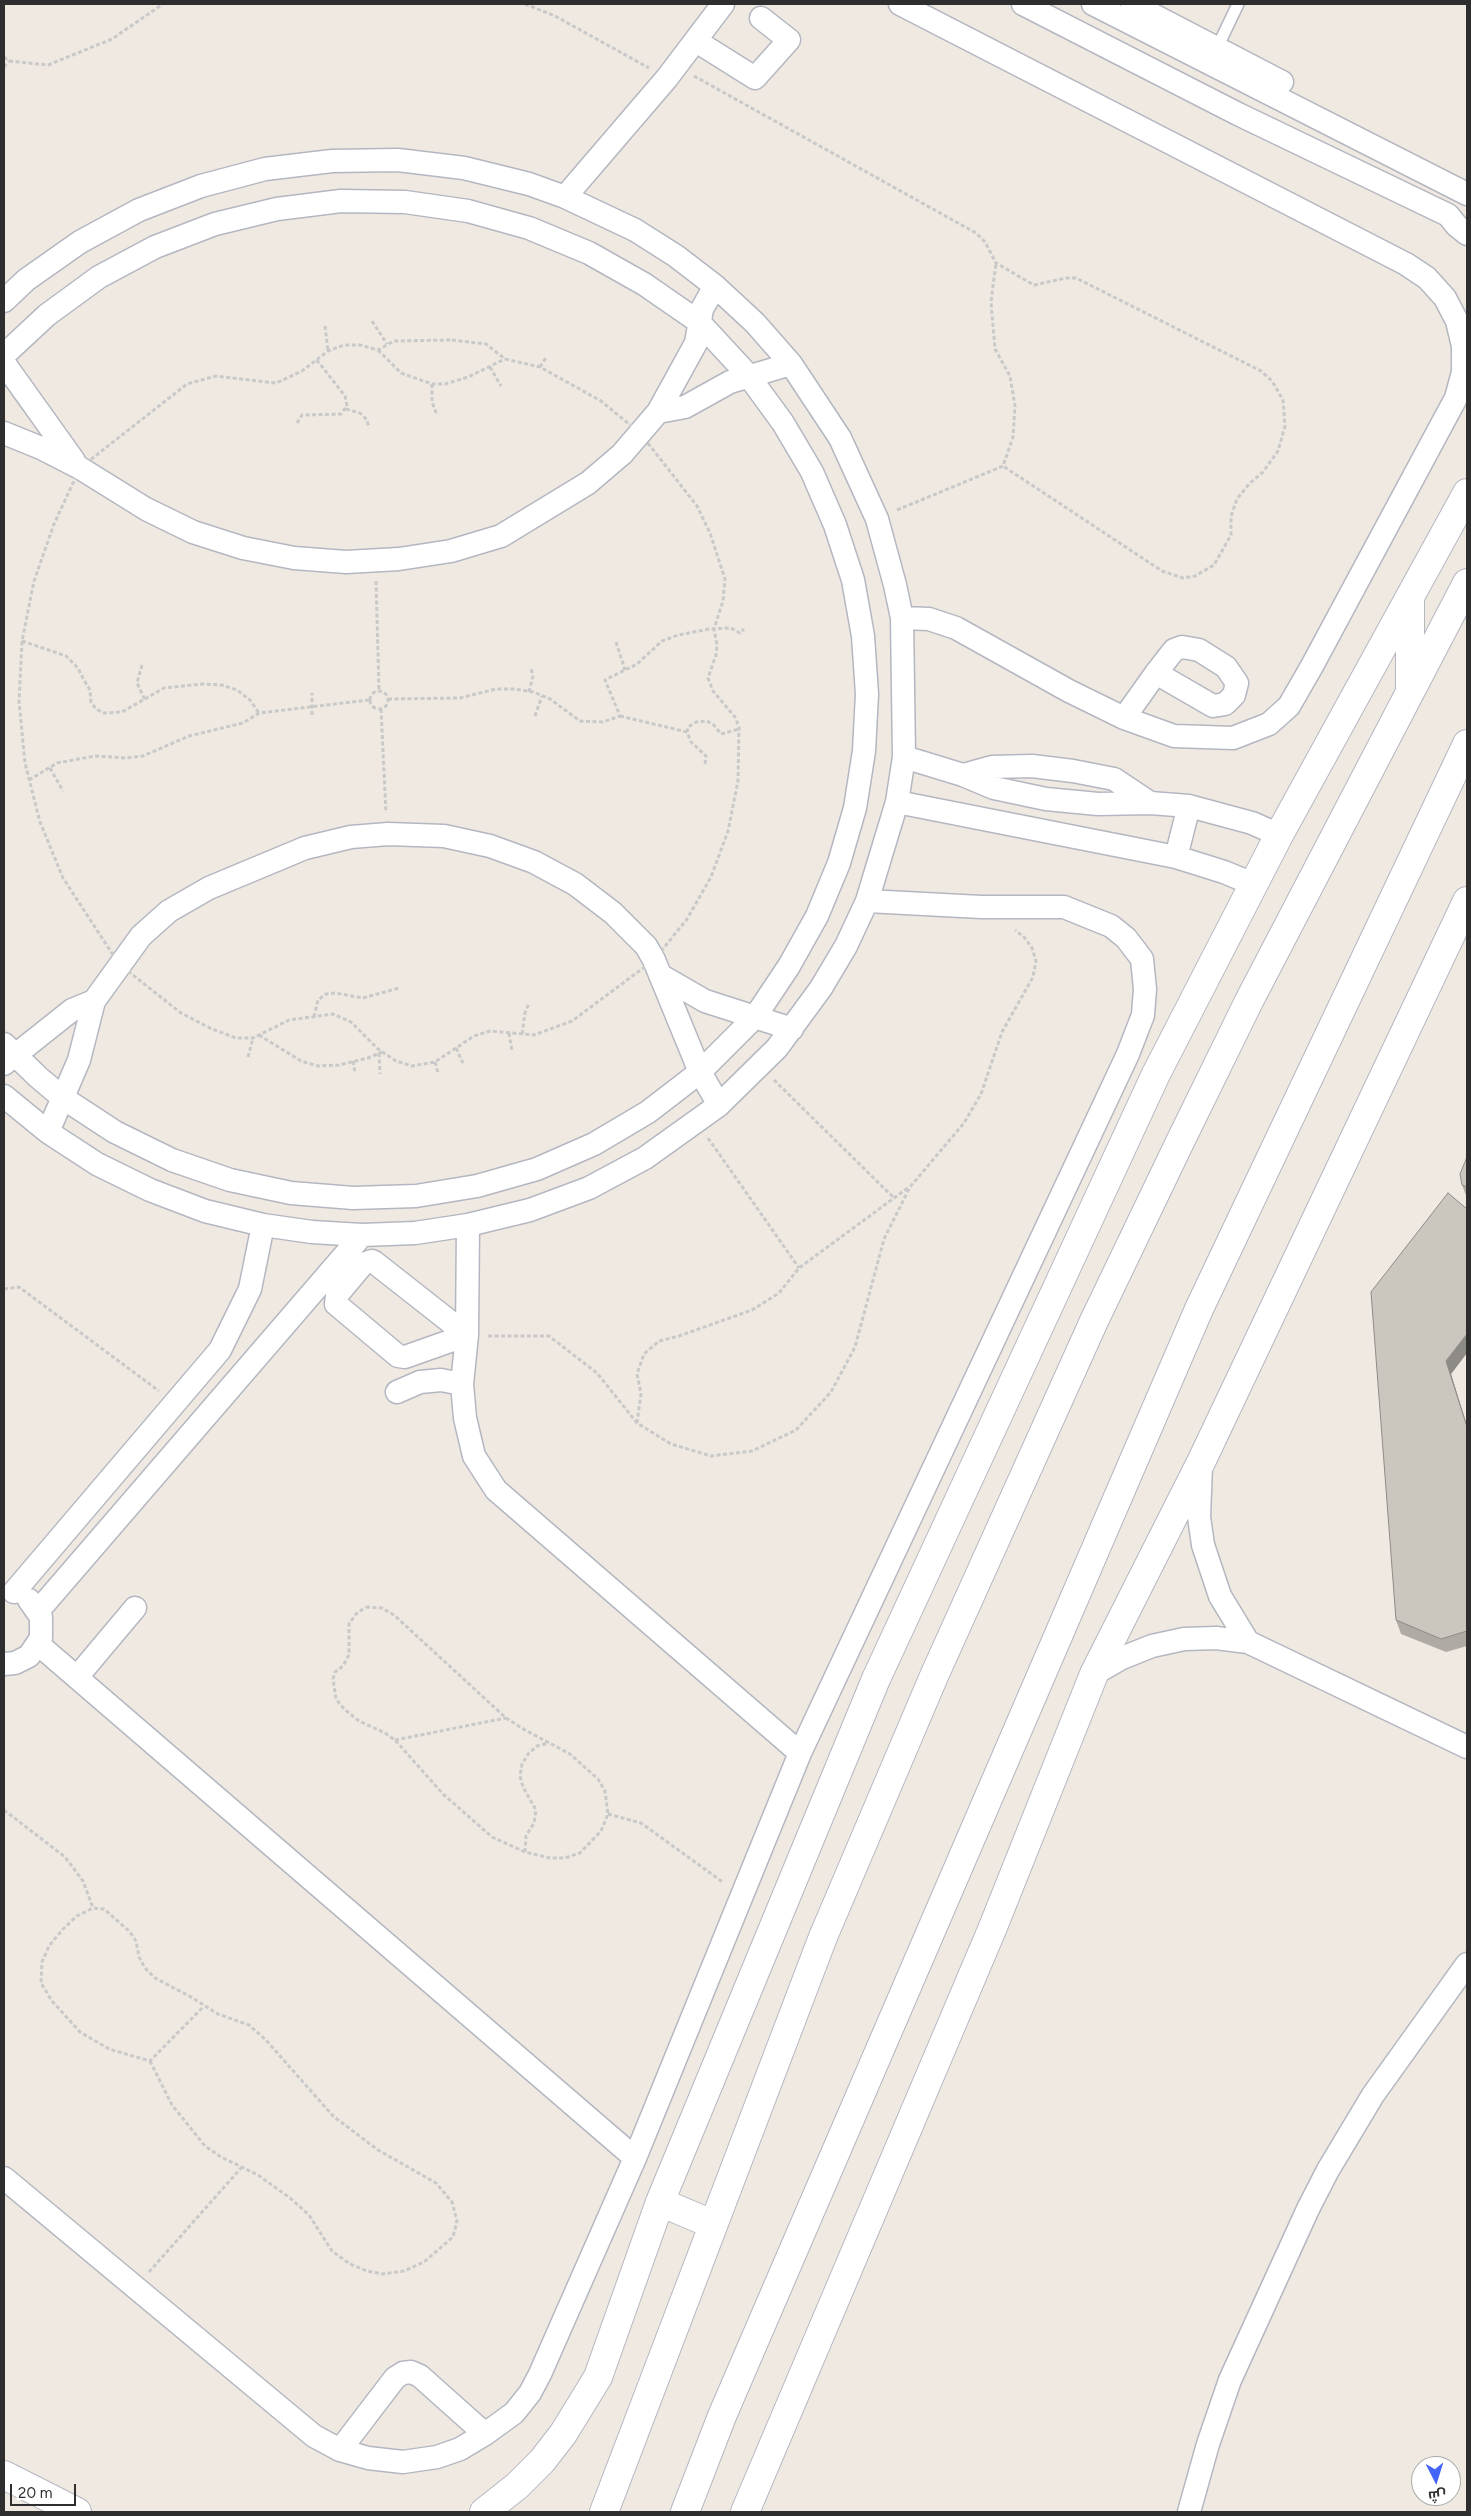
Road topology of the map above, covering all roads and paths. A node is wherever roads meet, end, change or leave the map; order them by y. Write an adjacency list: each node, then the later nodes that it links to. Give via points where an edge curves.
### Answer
1 (163, 4): 13 (path, via 112,39 48,65)
2 (525, 4): 15 (path)
3 (723, 4): 10 (street)
4 (900, 4): 76 (street, via 1406,264 1427,278 1445,298 1457,321 1463,346 1463,372 1456,398 1288,706 1269,724 1233,738 1174,736)
5 (1023, 4): 19 (street, via 1238,114 1448,214)
6 (1093, 4): 17 (street)
7 (1132, 4): 11 (street)
8 (1238, 4): 11 (lane)
9 (761, 18): 10 (street, via 789,40 755,78)
10 (696, 41): 15 (street)
11 (1217, 48): 16 (street)
12 (4, 57): 13 (path)
13 (8, 61): 14 (path)
14 (4, 67)
15 (671, 72): 18 (street); 20 (path, via 976,233)
16 (1467, 180)
17 (1467, 194)
18 (565, 197): 21 (street, via 635,230); 22 (street, via 529,184 464,168 398,160 332,161 265,169 201,186 139,210 80,242 26,280)
19 (1467, 234)
20 (996, 263): 47 (path, via 991,302 995,349 1010,376 1016,406 1013,437); 47 (path, via 1034,285 1076,278 1261,370 1283,400 1285,426 1278,451 1237,499 1231,516 1231,535 1214,565 1183,578 1162,571)
21 (715, 286): 24 (street, via 702,309); 34 (street, via 755,323)
22 (4, 301)
23 (372, 322): 26 (path)
24 (699, 322): 29 (street, via 644,284 588,252 529,228 468,211 414,203 340,202 277,209 224,222 155,247 92,283 47,315); 37 (street); 41 (street, via 696,343)
25 (325, 326): 28 (path)
26 (387, 344): 27 (path); 32 (path, via 394,340 452,340 486,344)
27 (378, 350): 28 (path, via 344,345); 38 (path, via 401,373)
28 (328, 351): 31 (path)
29 (4, 355)
30 (547, 356): 35 (path)
31 (316, 359): 40 (path, via 345,396); 48 (path, via 302,371 276,383 216,376 187,384)
32 (505, 359): 35 (path); 36 (path)
33 (4, 363): 48 (street)
34 (791, 364): 37 (street); 50 (street, via 840,438)
35 (540, 367): 46 (path, via 600,401)
36 (490, 368): 38 (path, via 445,384); 39 (path)
37 (748, 375): 41 (street, via 685,407); 101 (street, via 783,423 812,472 835,525 853,580 863,636 867,694 864,751 855,808 839,863 817,916)
38 (432, 384): 42 (path, via 432,402)
39 (501, 386)
40 (346, 409): 43 (path, via 340,414 302,416); 44 (path, via 360,413)
41 (658, 412): 46 (street)
42 (437, 415)
43 (297, 423)
44 (369, 428)
45 (4, 433): 48 (street)
46 (640, 433): 51 (street, via 622,454 588,483 501,536 451,551)
47 (1003, 466): 50 (path)
48 (80, 468): 51 (street, via 146,509 193,532 234,545 294,558); 56 (path, via 54,524 34,581)
49 (1467, 493): 53 (main road)
50 (877, 518): 54 (street)
51 (375, 561): 62 (path)
52 (1467, 583): 63 (main road)
53 (1410, 597): 63 (main road); 90 (main road)
54 (902, 618): 76 (street, via 928,619 956,628 1039,676); 80 (street)
55 (744, 629): 60 (path, via 740,633 731,628 708,629 670,637)
56 (22, 641): 68 (path, via 66,656 90,690 91,702 104,713 122,712); 84 (path, via 18,702)
57 (616, 642): 60 (path)
58 (142, 665): 68 (path, via 137,683)
59 (531, 668): 64 (path, via 534,676)
60 (625, 670): 75 (path, via 605,680)
61 (1156, 673): 76 (street)
62 (380, 690): 67 (path); 69 (path, via 372,693)
63 (1410, 691): 163 (main road, via 1249,1002 1094,1321 934,1676 827,1928)
64 (529, 692): 66 (path); 67 (path, via 496,689 460,698)
65 (312, 693): 70 (path)
66 (542, 696): 74 (path); 75 (path, via 580,721 603,722)
67 (388, 699): 71 (path)
68 (145, 700): 72 (path, via 164,688 222,685 237,690)
69 (369, 700): 70 (path); 71 (path, via 373,708)
70 (312, 708): 72 (path); 73 (path)
71 (381, 709): 89 (path)
72 (259, 713): 82 (path, via 243,723 188,736 143,756 78,758)
73 (312, 715)
74 (535, 716)
75 (620, 716): 78 (path)
76 (1124, 718)
77 (739, 729): 78 (path, via 721,734 713,724 700,721 691,724)
78 (687, 732): 81 (path, via 691,742 706,756)
79 (1467, 744): 171 (main road, via 1199,1309 726,2407)
80 (904, 757): 83 (street); 86 (street)
81 (705, 764)
82 (50, 768): 84 (path); 85 (path)
83 (963, 775): 87 (street, via 994,788 1046,799 1098,804); 87 (street, via 992,767 1032,766 1073,771 1114,780)
84 (29, 780): 96 (path, via 40,822 63,878)
85 (63, 791)
86 (897, 802): 91 (street); 93 (street)
87 (1150, 803): 88 (street)
88 (1189, 806): 90 (street, via 1252,822); 91 (street)
89 (388, 834): 96 (street, via 351,837 305,848 209,888 169,911 141,936); 97 (street, via 444,836 490,846 534,862 575,884 613,913 646,946)
90 (1279, 835): 92 (main road)
91 (1176, 857): 92 (street)
92 (1254, 884): 162 (main road, via 1156,1074 876,1679)
93 (867, 901): 103 (street, via 826,980); 150 (street, via 981,907 1064,907 1111,926 1126,938 1142,959 1143,1015 1128,1054)
94 (1467, 901): 137 (main road)
95 (1012, 928): 125 (path, via 1032,948 1036,961 1033,977 1002,1032 977,1102 949,1142)
96 (119, 964): 99 (street)
97 (660, 975): 101 (street, via 705,1001); 117 (street)
98 (399, 988): 102 (path, via 363,998 326,994 318,1000)
99 (94, 1001): 110 (street, via 72,1010); 121 (street, via 79,1060)
100 (529, 1003): 105 (path)
101 (755, 1017): 103 (street); 117 (street)
102 (314, 1018)
103 (792, 1028): 115 (street)
104 (509, 1033): 109 (path)
105 (522, 1034)
106 (259, 1035): 112 (path, via 302,1061 318,1066)
107 (253, 1038): 111 (path)
108 (456, 1048): 114 (path)
109 (512, 1051)
110 (7, 1054): 121 (street)
111 (248, 1057)
112 (353, 1062): 116 (path); 119 (path, via 380,1052)
113 (435, 1062): 118 (path)
114 (463, 1062)
115 (760, 1066): 122 (street); 126 (path)
116 (355, 1072)
117 (700, 1072): 121 (street, via 648,1112 594,1144 554,1162 477,1186 416,1196 354,1198 291,1193 230,1180 172,1160 123,1136); 122 (street)
118 (438, 1073)
119 (380, 1074)
120 (4, 1096): 124 (street)
121 (63, 1098): 124 (street)
122 (719, 1105): 123 (street)
123 (698, 1122): 128 (street, via 645,1158 589,1188 530,1210); 130 (path)
124 (48, 1132): 127 (street, via 97,1164 150,1190 206,1211)
125 (910, 1187): 126 (path); 136 (path, via 884,1239 856,1347 831,1392 796,1430 752,1450 711,1456 671,1444)
126 (894, 1198): 130 (path)
127 (263, 1225): 129 (street); 135 (street, via 250,1288 236,1320 220,1350)
128 (468, 1225): 129 (street, via 415,1233); 132 (street)
129 (362, 1235): 140 (street)
130 (799, 1268): 136 (path, via 779,1293 752,1310 659,1341 644,1354 637,1374 641,1394)
131 (4, 1289): 135 (path, via 19,1287)
132 (467, 1335): 132 (street, via 401,1358 337,1306 336,1298 365,1262 372,1261); 133 (street); 136 (path, via 549,1336 597,1373)
133 (462, 1384): 134 (street, via 441,1380 420,1382); 150 (street, via 464,1418 474,1456 496,1490)
134 (397, 1392)
135 (176, 1403): 138 (street)
136 (637, 1424)
137 (1202, 1460): 141 (street, via 1199,1488 1203,1544 1220,1596); 144 (main road)
138 (9, 1591): 140 (street, via 28,1598)
139 (135, 1608): 145 (street)
140 (38, 1611): 142 (street, via 42,1624)
141 (1248, 1642): 144 (street, via 1184,1639 1152,1646); 149 (street)
142 (38, 1644): 143 (street, via 22,1660); 145 (street)
143 (4, 1664)
144 (1094, 1674): 172 (main road, via 993,1927)
145 (77, 1676): 159 (street)
146 (506, 1718): 147 (path); 147 (path, via 394,1615 382,1608 366,1607 348,1624 349,1655 335,1672 333,1680 336,1699 359,1721); 148 (path)
147 (395, 1740): 153 (path, via 457,1807 492,1836)
148 (549, 1743): 152 (path, via 570,1754 598,1780 605,1791); 153 (path, via 538,1746 522,1764 520,1776 523,1787 536,1810 534,1823 526,1836)
149 (1467, 1747)
150 (800, 1753): 154 (street)
151 (4, 1810): 155 (path, via 65,1857 83,1881)
152 (608, 1814): 153 (path, via 601,1831 580,1853 550,1858); 154 (path, via 640,1823)
153 (525, 1852)
154 (741, 1898): 159 (street)
155 (93, 1908): 157 (path, via 104,1910 129,1931 145,1968 155,1978); 158 (path, via 77,1916 49,1946 42,1962 41,1983 52,2001 80,2032 110,2049)
156 (1467, 1964): 173 (street, via 1372,2095 1328,2170 1230,2380)
157 (204, 2006): 158 (path); 160 (path, via 248,2025 265,2039 333,2116 378,2150 436,2183 452,2202 457,2220 453,2237 424,2262 404,2271 367,2272 332,2251 309,2215 290,2198 258,2175)
158 (150, 2061): 160 (path, via 184,2122 205,2146)
159 (634, 2158): 165 (street, via 530,2393 514,2413)
160 (241, 2168): 164 (path)
161 (4, 2178): 164 (street)
162 (660, 2202): 163 (main road); 169 (main road, via 598,2377 582,2406 542,2461)
163 (712, 2224): 170 (main road)
164 (136, 2287): 166 (street, via 314,2436)
165 (485, 2434): 166 (street, via 460,2449 437,2457 403,2462 368,2458); 166 (street, via 420,2376 411,2372 395,2378)
166 (340, 2450)
167 (4, 2475): 168 (main road)
168 (77, 2512)
169 (484, 2512)
170 (604, 2512)
171 (685, 2512)
172 (745, 2512)
173 (1189, 2512)

